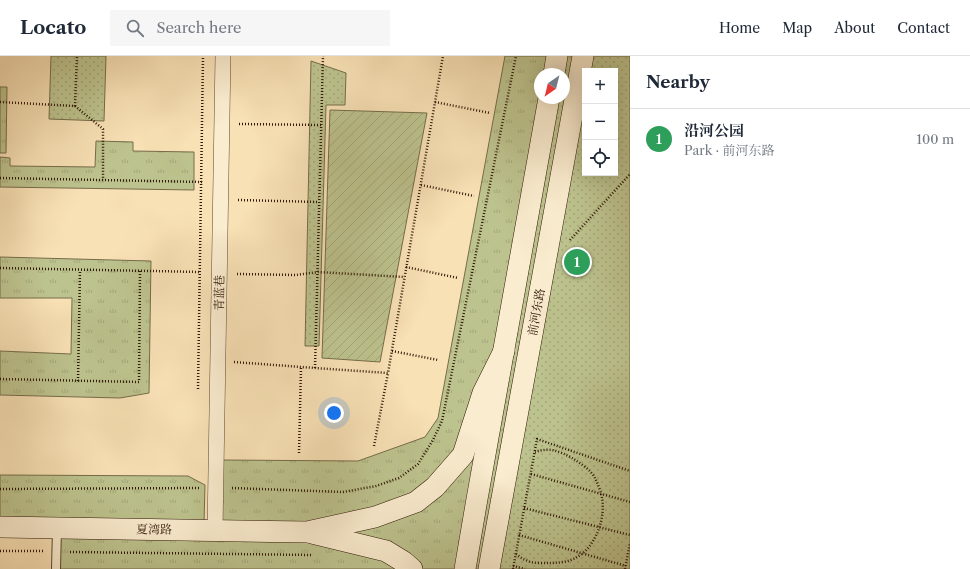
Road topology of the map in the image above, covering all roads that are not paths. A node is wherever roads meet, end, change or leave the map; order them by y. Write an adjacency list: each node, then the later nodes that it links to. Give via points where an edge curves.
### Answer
1 (223, 56): 9 (street, 青蓝巷)
2 (557, 56): 4 (main road)
3 (583, 56): 14 (main road, 前河东路)
4 (555, 68)
5 (548, 104): 6 (main road, 前河东路)
6 (504, 351): 10 (main road, via 483,393 463,455 435,487 416,502 375,517); 13 (main road, 前河东路)
7 (0, 527): 8 (main road, 夏湾路)
8 (57, 528): 9 (main road, 夏湾路); 11 (lane)
9 (216, 530): 10 (main road, 夏湾路)
10 (307, 532): 12 (main road, via 386,551)
11 (56, 569)
12 (412, 569)
13 (465, 569)
14 (489, 569)

